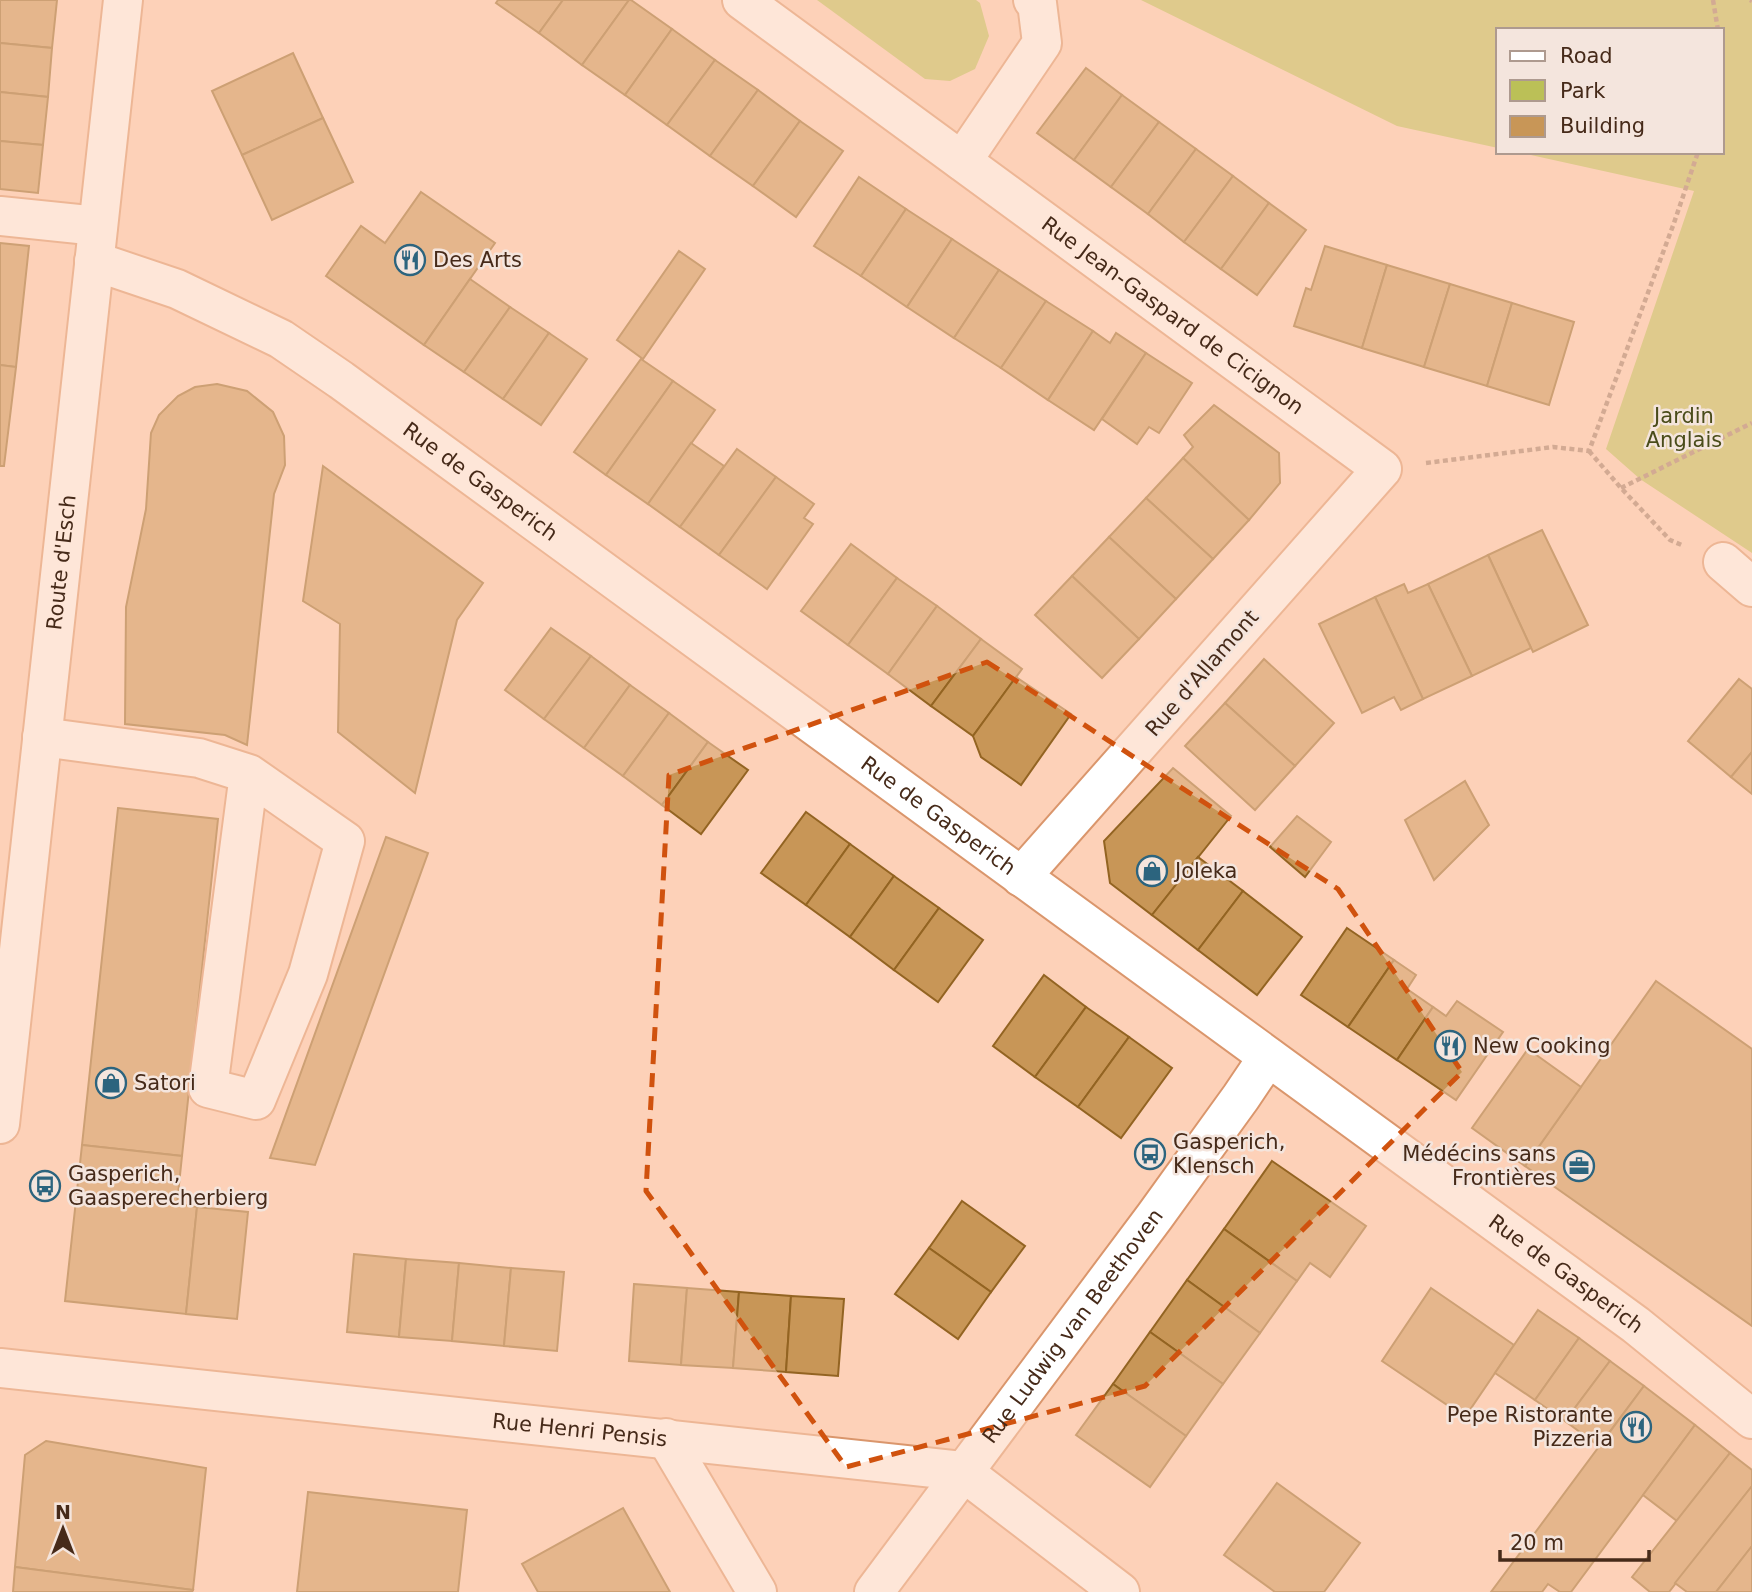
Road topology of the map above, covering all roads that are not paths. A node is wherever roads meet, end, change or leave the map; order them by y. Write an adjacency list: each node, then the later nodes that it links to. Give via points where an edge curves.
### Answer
1 (123, 0): 6 (street, Route d'Esch)
2 (742, 0): 4 (street, Rue Jean-Gaspard de Cicignon)
3 (1033, 0): 4 (street, via 1042,43)
4 (962, 161): 7 (street, Rue Jean-Gaspard de Cicignon)
5 (0, 216): 6 (street, Rue de Gasperich)
6 (96, 244): 10 (street, Route d'Esch); 12 (street, Rue de Gasperich, via 281,339 341,380)
7 (1382, 469): 12 (street, Rue d'Allamont)
8 (1723, 562): 9 (street)
9 (1752, 587)
10 (42, 737): 11 (street, via 199,758); 14 (street, Route d'Esch)
11 (249, 774): 11 (street, via 345,841 308,974 256,1100 208,1088)
12 (1021, 877): 13 (street, Rue de Gasperich)
13 (1268, 1057): 16 (street, Rue de Gasperich, via 1636,1325); 18 (street, Rue Ludwig van Beethoven, via 1163,1205)
14 (0, 1124)
15 (0, 1368): 17 (street, Rue Henri Pensis)
16 (1752, 1419)
17 (666, 1438): 18 (street, Rue Henri Pensis); 19 (street)
18 (962, 1471): 20 (street, Rue Ludwig van Beethoven); 21 (street)
19 (757, 1592)
20 (873, 1592)
21 (1120, 1592)

